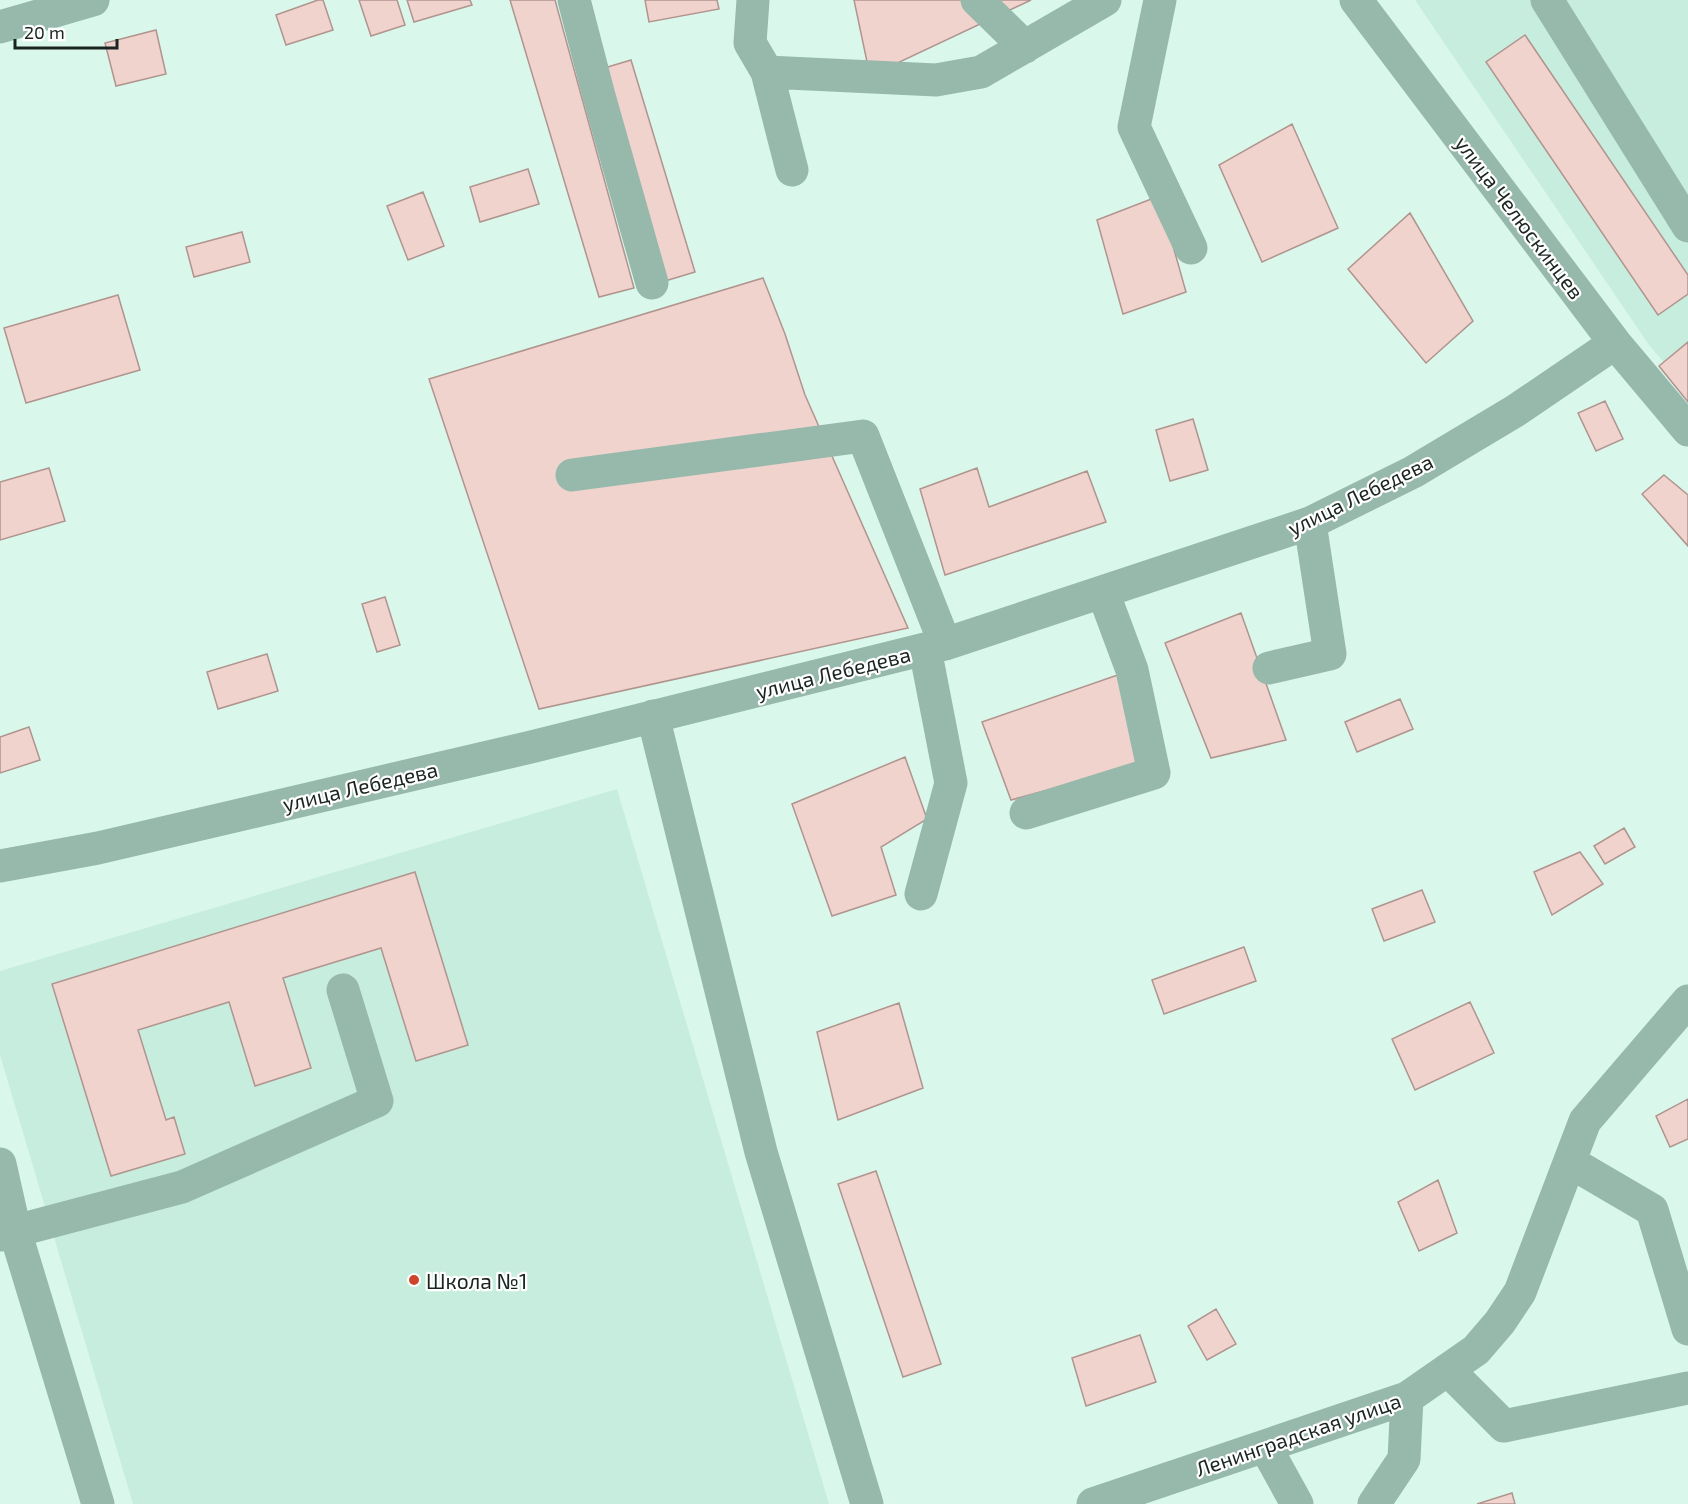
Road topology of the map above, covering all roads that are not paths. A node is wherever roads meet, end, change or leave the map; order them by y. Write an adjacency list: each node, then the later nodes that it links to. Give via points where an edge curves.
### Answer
1 (93, 0): 9 (street)
2 (574, 0): 15 (street)
3 (753, 0): 11 (street, via 750,43)
4 (977, 0): 10 (street)
5 (1105, 0): 10 (street)
6 (1160, 0): 14 (street, via 1134,127)
7 (1356, 0): 16 (street, улица Челюскинцев)
8 (1547, 0): 13 (street)
9 (0, 27)
10 (1025, 47): 11 (street, via 981,72 936,80)
11 (767, 72): 12 (street)
12 (792, 170)
13 (1688, 226)
14 (1191, 248)
15 (652, 283)
16 (1615, 343): 17 (street, улица Челюскинцев); 19 (street, улица Лебедева, via 1515,411 1413,472)
17 (1688, 430)
18 (572, 475): 21 (street, via 863,436)
19 (1310, 523): 20 (street, улица Лебедева); 22 (street, via 1330,654)
20 (1103, 592): 21 (street, улица Лебедева); 24 (street, via 1132,670 1154,773)
21 (935, 646): 23 (street, улица Лебедева); 26 (street, via 951,783)
22 (1269, 668)
23 (653, 716): 25 (street, улица Лебедева, via 98,848); 38 (street, via 761,1152)
24 (1026, 813)
25 (0, 866)
26 (921, 894)
27 (343, 990): 31 (street, via 377,1101 182,1187)
28 (1688, 1001): 29 (street, Ленинградская улица, via 1586,1121)
29 (1570, 1162): 32 (street, via 1652,1210); 33 (street, Ленинградская улица, via 1520,1293 1476,1350)
30 (0, 1164): 31 (street)
31 (8, 1233): 37 (street)
32 (1688, 1329)
33 (1448, 1370): 34 (street, via 1504,1426); 35 (street, Ленинградская улица)
34 (1688, 1388)
35 (1407, 1398): 36 (street, Ленинградская улица); 41 (street, via 1404,1459)
36 (1265, 1446): 39 (street, Ленинградская улица); 40 (street)
37 (98, 1504)
38 (867, 1504)
39 (1093, 1504)
40 (1297, 1504)
41 (1374, 1504)

